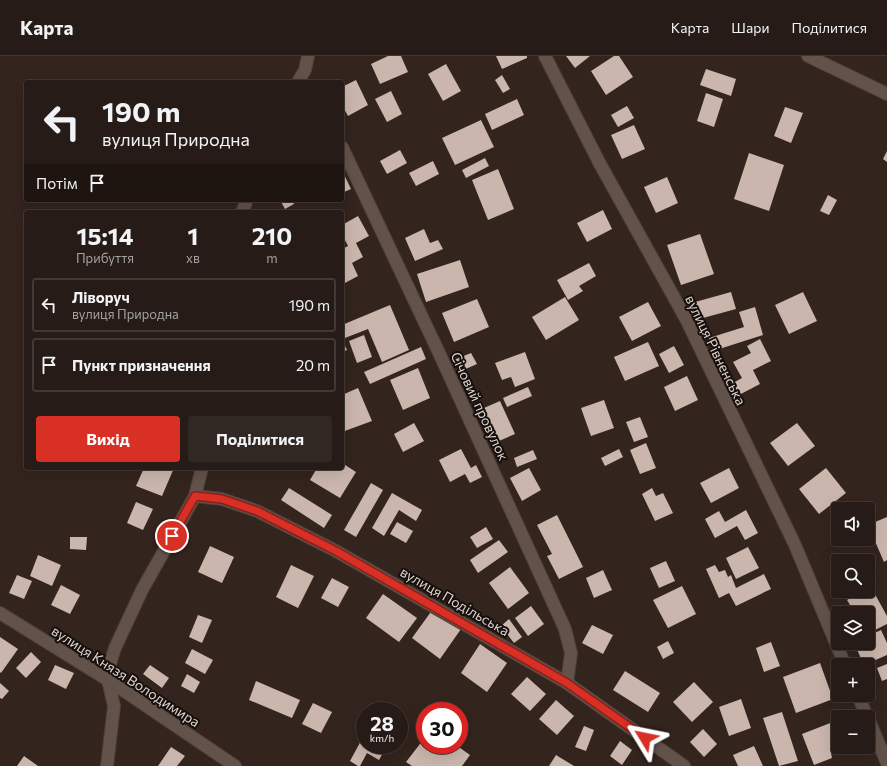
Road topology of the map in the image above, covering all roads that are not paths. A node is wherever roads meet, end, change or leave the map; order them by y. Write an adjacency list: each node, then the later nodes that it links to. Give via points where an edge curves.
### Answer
1 (308, 56): 4 (street)
2 (545, 56): 12 (street, вулиця Рівненська, via 600,164 686,319 795,545)
3 (808, 56): 7 (street)
4 (305, 70): 5 (street); 6 (street)
5 (299, 80)
6 (310, 80)
7 (887, 94)
8 (344, 151): 14 (street, Січовий провулок, via 565,629 571,653)
9 (202, 470): 10 (street)
10 (195, 496): 13 (street, via 142,590 115,648); 14 (street, вулиця Подільська, via 222,499 257,511 336,551)
11 (0, 613): 13 (street, вулиця Князя Володимира)
12 (842, 658)
13 (108, 680): 17 (street, via 114,706); 18 (street, вулиця Князя Володимира)
14 (567, 683): 19 (street, вулиця Подільська)
15 (875, 735): 16 (street)
16 (887, 763)
17 (107, 766)
18 (235, 766)
19 (684, 766)

